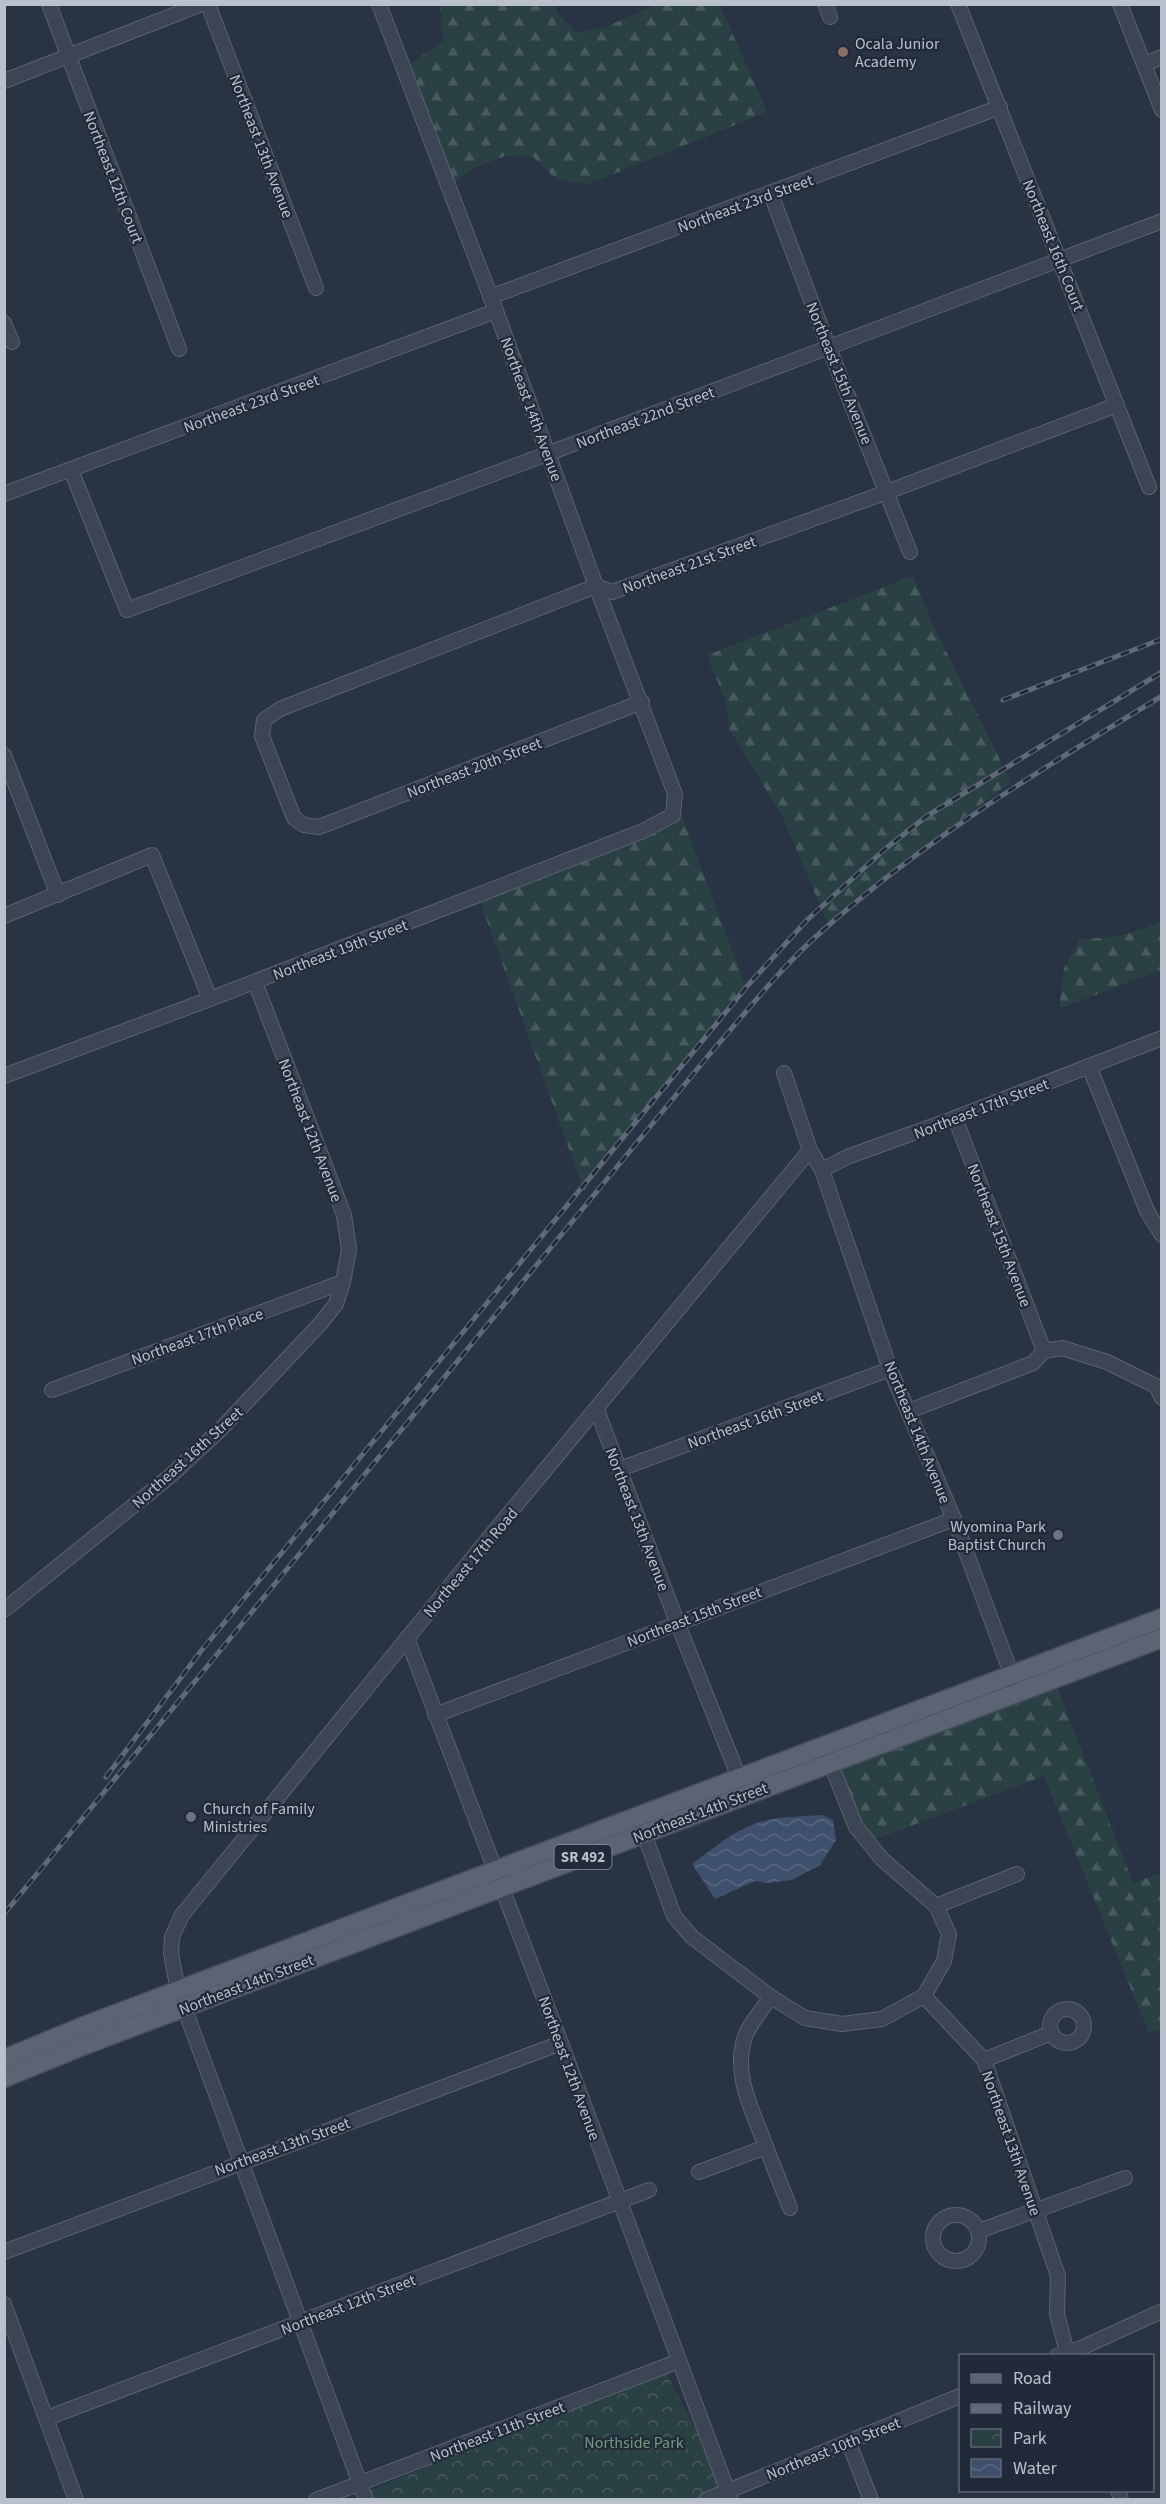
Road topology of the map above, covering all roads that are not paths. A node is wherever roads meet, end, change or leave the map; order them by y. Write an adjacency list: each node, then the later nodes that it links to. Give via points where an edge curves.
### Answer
1 (49, 4): 7 (street, Northeast 12th Court)
2 (202, 4): 7 (street)
3 (208, 4): 16 (street, Northeast 13th Avenue)
4 (380, 4): 17 (street, Northeast 14th Avenue)
5 (958, 4): 11 (street, Northeast 16th Court)
6 (1120, 4): 9 (street)
7 (70, 57): 10 (street); 22 (street, Northeast 12th Court)
8 (1161, 57): 9 (street)
9 (1144, 64): 12 (street)
10 (4, 81)
11 (1000, 107): 13 (street, Northeast 23rd Street); 15 (street, Northeast 16th Court)
12 (1161, 110)
13 (771, 194): 17 (street, Northeast 23rd Street); 21 (street, Northeast 15th Avenue)
14 (1161, 221): 15 (street, Northeast 22nd Street)
15 (1060, 260): 21 (street, Northeast 22nd Street); 23 (street, Northeast 16th Court)
16 (316, 288)
17 (490, 297): 18 (street, Northeast 14th Avenue)
18 (496, 312): 24 (street, Northeast 14th Avenue); 25 (street, Northeast 23rd Street)
19 (4, 323): 20 (street)
20 (12, 342)
21 (829, 348): 24 (street, Northeast 22nd Street); 27 (street, Northeast 15th Avenue)
22 (179, 349)
23 (1117, 405): 26 (street, Northeast 16th Court); 27 (street, Northeast 21st Street)
24 (547, 454): 25 (street, Northeast 22nd Street, via 127,610); 30 (street, Northeast 14th Avenue)
25 (71, 470): 28 (street, Northeast 23rd Street)
26 (1149, 487)
27 (887, 492): 29 (street, Northeast 15th Avenue); 30 (street, Northeast 21st Street, via 612,592)
28 (4, 494)
29 (910, 552)
30 (596, 586): 31 (street, Northeast 14th Avenue); 34 (street, Northeast 21st Street, via 280,709 264,720 262,736 294,818)
31 (642, 702): 33 (street, Northeast 14th Avenue, via 675,794); 34 (street, Northeast 20th Street, via 320,827)
32 (4, 755): 35 (street)
33 (673, 815): 37 (street, Northeast 19th Street, via 643,831)
34 (304, 825)
35 (58, 895): 36 (street); 38 (street, via 152,855)
36 (4, 916)
37 (255, 982): 38 (street, Northeast 19th Street); 47 (street, Northeast 12th Avenue, via 344,1215 349,1250)
38 (210, 999): 42 (street, Northeast 19th Street)
39 (1161, 1038): 40 (street, Northeast 17th Street)
40 (1089, 1066): 43 (street, Northeast 17th Street); 46 (street, via 1147,1211)
41 (784, 1073): 44 (street)
42 (4, 1076)
43 (955, 1118): 45 (street, Northeast 17th Street, via 847,1157); 48 (street, Northeast 15th Avenue)
44 (810, 1150): 45 (street); 52 (street, Northeast 17th Road)
45 (822, 1170): 49 (street, Northeast 14th Avenue)
46 (1161, 1234)
47 (343, 1282): 50 (street, Northeast 17th Place); 56 (street, Northeast 16th Street, via 336,1304 320,1324 221,1429 169,1477)
48 (1044, 1351): 51 (street, via 1062,1348 1107,1362); 53 (street, via 1034,1363)
49 (890, 1369): 53 (street, Northeast 14th Avenue); 54 (street, Northeast 16th Street)
50 (52, 1390)
51 (1159, 1392)
52 (597, 1410): 54 (street, Northeast 13th Avenue); 59 (street, Northeast 17th Road)
53 (909, 1411): 55 (street, Northeast 14th Avenue)
54 (620, 1469): 58 (street, Northeast 13th Avenue)
55 (954, 1519): 58 (street, Northeast 15th Street); 61 (street, Northeast 14th Avenue)
56 (4, 1610)
57 (1161, 1618): 61 (main road, Northeast 14th Street / SR 492)
58 (677, 1622): 62 (street, Northeast 15th Street); 64 (street, Northeast 13th Avenue)
59 (407, 1638): 62 (street, Northeast 12th Avenue); 71 (street, Northeast 17th Road, via 182,1915 172,1937 171,1953)
60 (1161, 1638): 61 (main road, Northeast 14th Street / SR 492)
61 (1015, 1684): 63 (main road, Northeast 14th Street / SR 492)
62 (435, 1715): 67 (street, Northeast 12th Avenue)
63 (827, 1755): 64 (main road, Northeast 14th Street / SR 492); 68 (street, via 856,1827 882,1859)
64 (743, 1786): 65 (main road, Northeast 14th Street / SR 492)
65 (641, 1825): 67 (main road, Northeast 14th Street / SR 492); 70 (street, via 674,1916 692,1936)
66 (1017, 1874): 68 (street)
67 (499, 1879): 71 (main road, Northeast 14th Street / SR 492); 73 (street, Northeast 12th Avenue)
68 (936, 1906): 69 (street, via 949,1934 944,1961)
69 (924, 1996): 70 (street, via 882,2019 842,2024 805,2018); 75 (street, Northeast 13th Avenue)
70 (771, 1997): 77 (street, via 744,2038 739,2064)
71 (181, 1999): 74 (main road, Northeast 14th Street / SR 492); 76 (main road, Northeast 14th Street / SR 492); 78 (street, Northeast 17th Road)
72 (1051, 2033): 75 (street)
73 (561, 2043): 78 (street, Northeast 13th Street); 82 (street, Northeast 12th Avenue)
74 (4, 2059)
75 (984, 2060): 84 (street, Northeast 13th Avenue)
76 (4, 2078)
77 (766, 2147): 79 (street); 83 (street)
78 (240, 2162): 86 (street, Northeast 13th Street); 89 (street, Northeast 17th Road)
79 (699, 2172)
80 (1125, 2178): 84 (street)
81 (649, 2190): 82 (street, Northeast 12th Street)
82 (619, 2201): 89 (street, Northeast 12th Street); 91 (street, Northeast 12th Avenue)
83 (790, 2208)
84 (1037, 2212): 85 (street); 90 (street, Northeast 13th Avenue, via 1058,2276 1057,2314)
85 (979, 2231)
86 (4, 2252)
87 (4, 2304): 93 (street)
88 (1161, 2311): 90 (street)
89 (300, 2322): 93 (street, Northeast 12th Street); 95 (street, Northeast 17th Road)
90 (1064, 2354)
91 (679, 2361): 95 (street, Northeast 11th Street); 96 (street, Northeast 12th Avenue)
92 (959, 2396): 94 (street, Northeast 10th Street)
93 (47, 2418): 97 (street)
94 (849, 2443): 96 (street, Northeast 10th Street); 101 (street)
95 (360, 2483): 98 (street, Northeast 11th Street); 99 (street, Northeast 17th Road)
96 (730, 2495): 100 (street, Northeast 10th Street)
97 (76, 2499)
98 (316, 2499)
99 (366, 2499)
100 (705, 2499)
101 (871, 2499)

